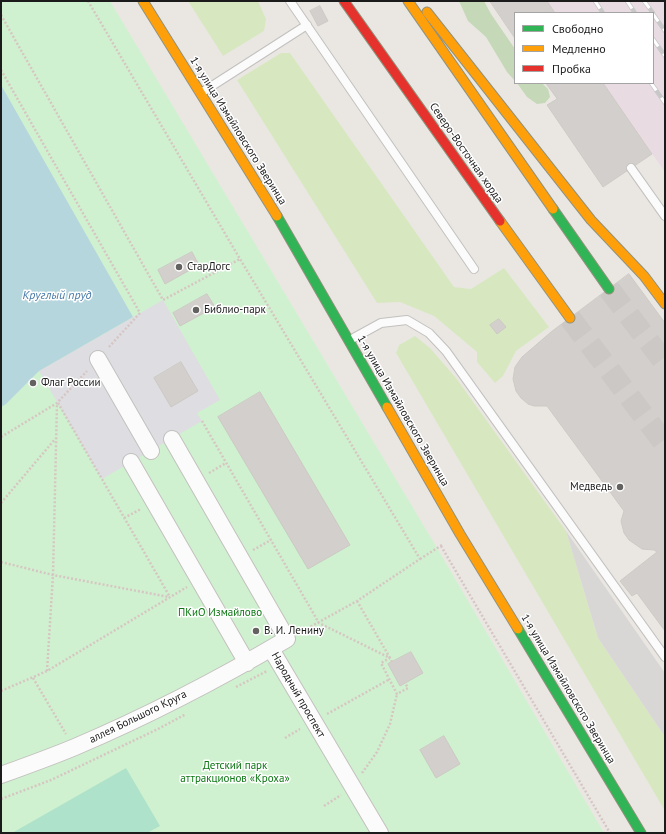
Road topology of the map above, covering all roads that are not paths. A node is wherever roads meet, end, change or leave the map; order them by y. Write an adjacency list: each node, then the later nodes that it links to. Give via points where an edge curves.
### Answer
1 (143, 1): 7 (main road, 1-я улица Измайловского Зверинца)
2 (290, 1): 6 (lane)
3 (344, 1): 13 (main road, Северо-Восточная хорда)
4 (408, 1): 11 (main road)
5 (418, 1): 12 (main road, via 591,220 657,289)
6 (307, 25): 7 (lane); 10 (lane)
7 (200, 93): 14 (main road, 1-я улица Измайловского Зверинца, via 276,215)
8 (631, 168): 9 (lane)
9 (665, 216)
10 (474, 269)
11 (609, 289)
12 (665, 304)
13 (570, 318)
14 (349, 340): 20 (lane, via 381,323 407,320 429,334 446,351); 24 (main road, 1-я улица Измайловского Зверинца, via 460,534)
15 (98, 359): 17 (street)
16 (172, 439): 19 (street, Народный проспект, via 288,639)
17 (151, 451)
18 (131, 462): 21 (street)
19 (271, 649): 21 (street, аллея Большого Круга); 23 (street, Народный проспект)
20 (665, 656)
21 (247, 663): 22 (street, аллея Большого Круга, via 120,727)
22 (1, 775)
23 (380, 833)
24 (641, 833)

